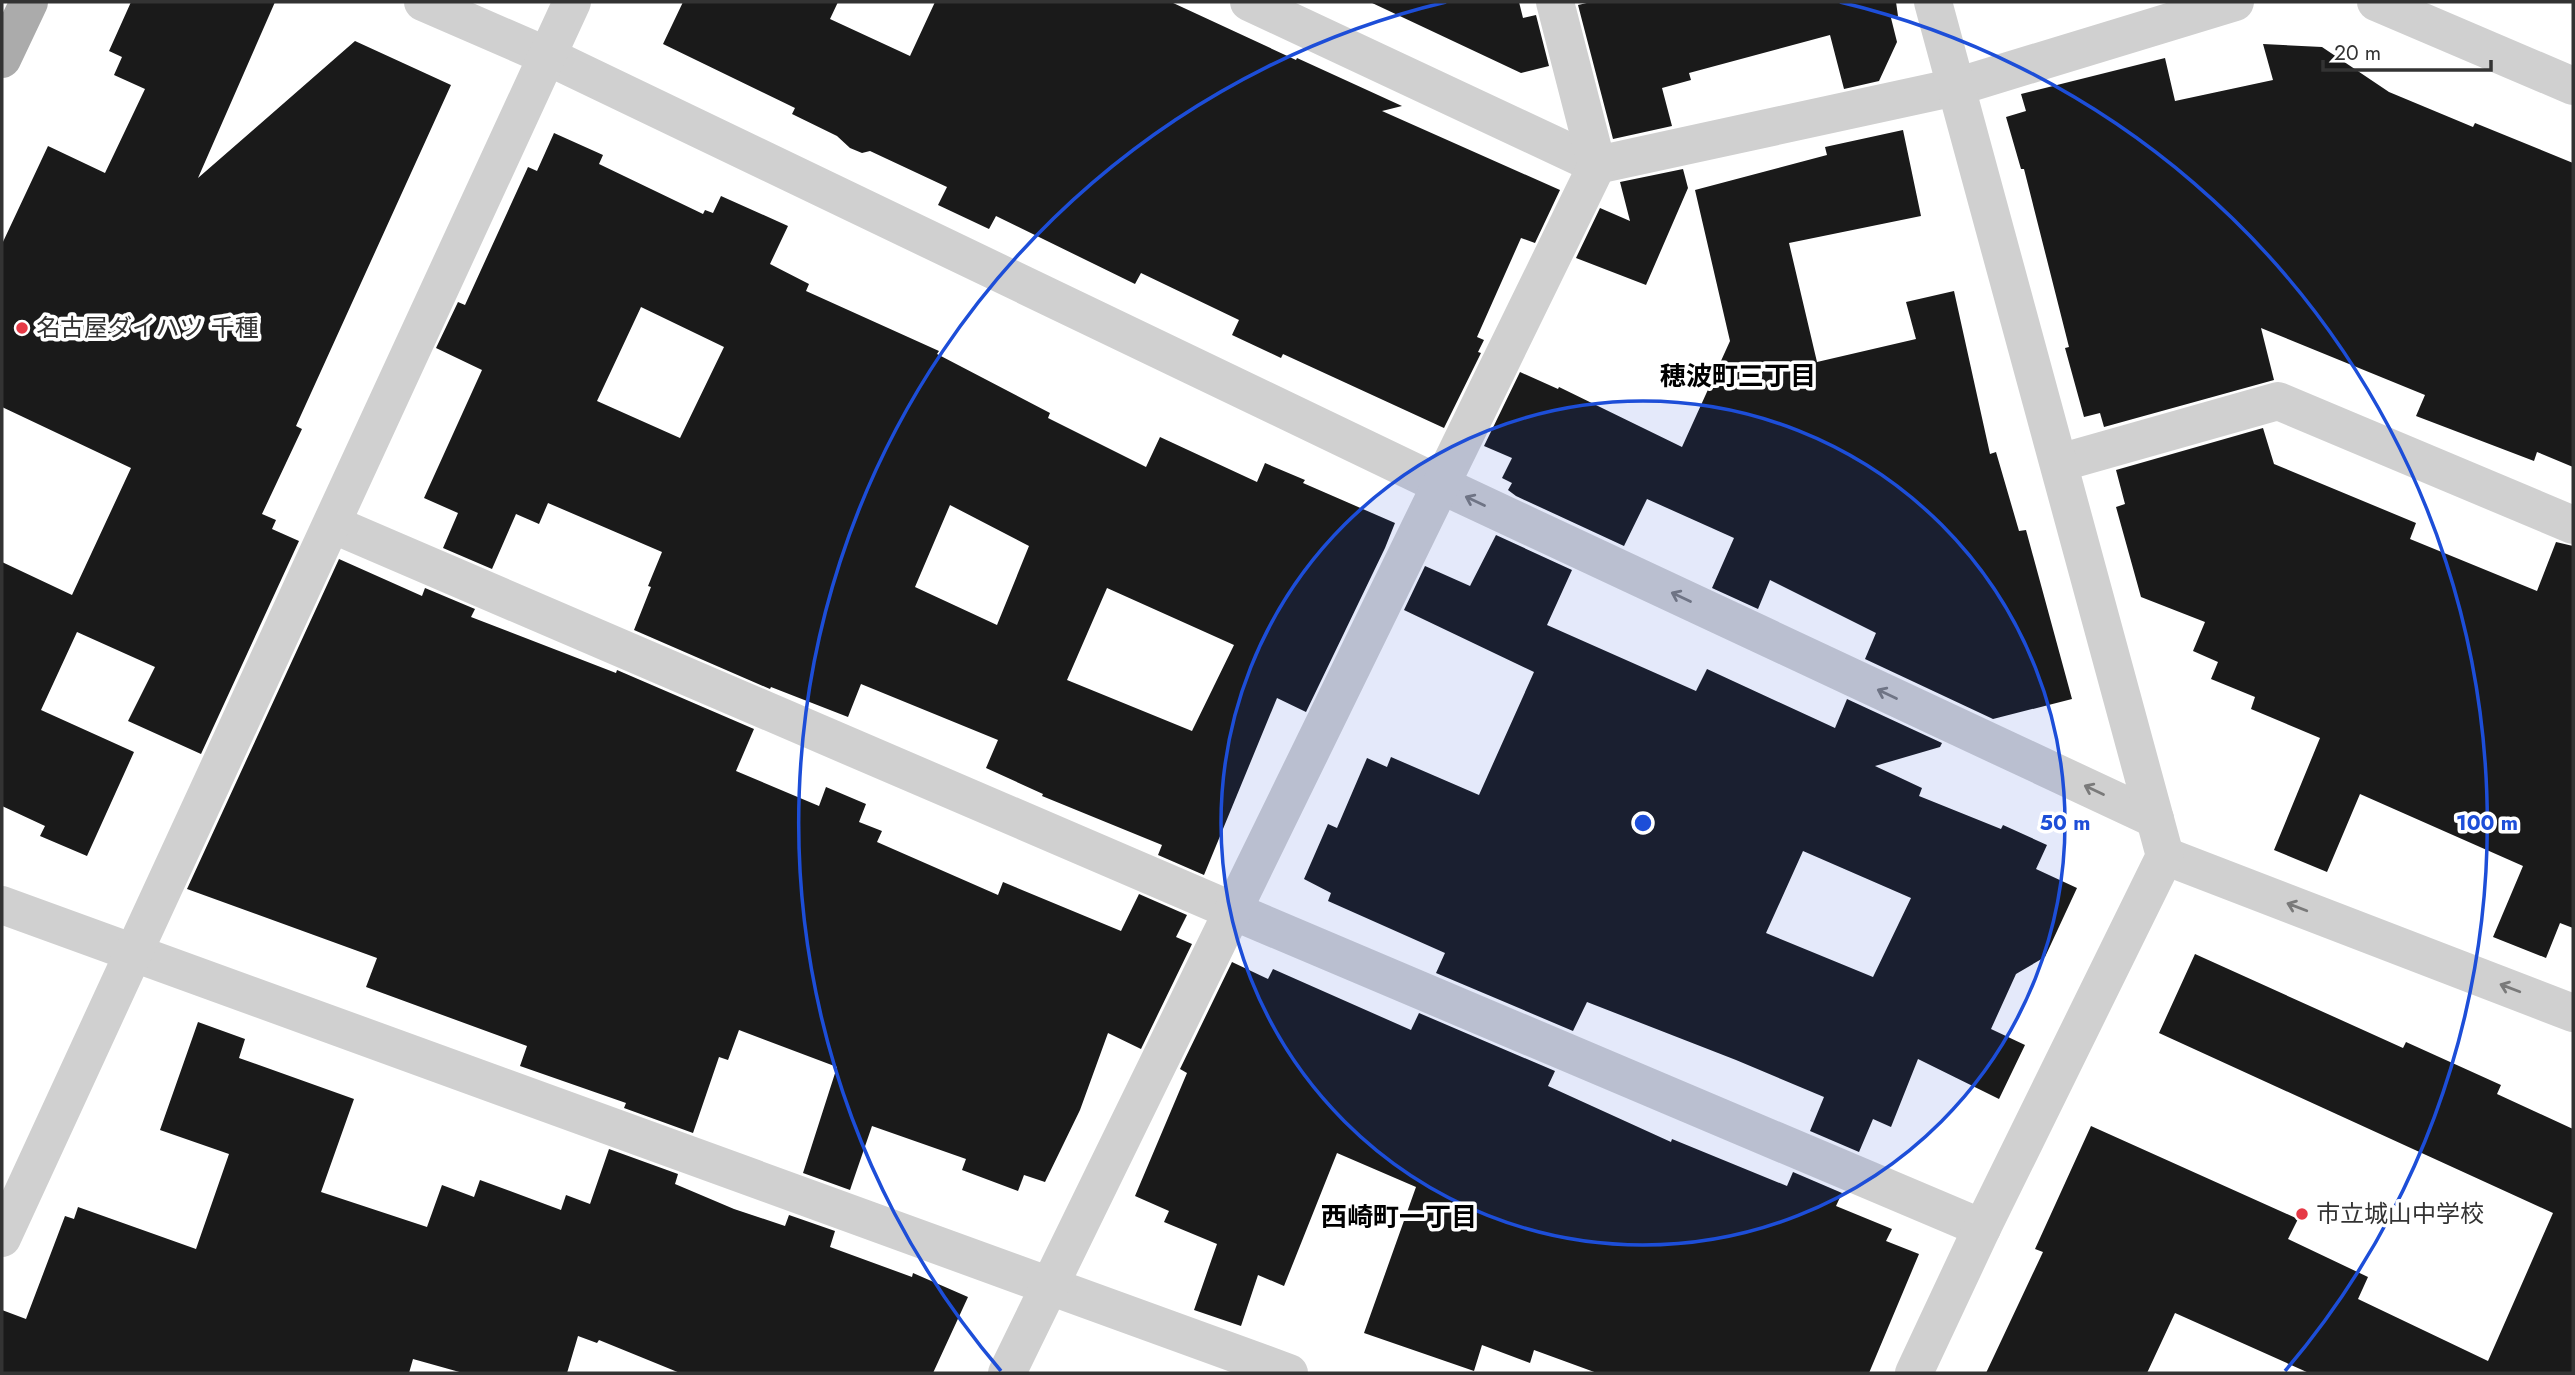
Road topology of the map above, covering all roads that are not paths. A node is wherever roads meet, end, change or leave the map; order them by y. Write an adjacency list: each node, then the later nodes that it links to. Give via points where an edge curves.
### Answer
1 (29, 2): 10 (main road)
2 (423, 2): 9 (street)
3 (572, 2): 9 (street)
4 (1249, 2): 13 (street)
5 (1555, 2): 13 (street)
6 (1933, 2): 12 (street)
7 (2235, 2): 12 (street)
8 (2376, 2): 11 (street)
9 (547, 56): 15 (street); 16 (street)
10 (2, 59)
11 (2573, 86)
12 (1956, 87): 13 (street); 14 (street)
13 (1597, 165): 15 (street)
14 (2059, 463): 17 (street, via 2278,401); 18 (street)
15 (1441, 485): 18 (street, one-way to 15); 21 (street)
16 (332, 524): 21 (street); 22 (street)
17 (2573, 525)
18 (2155, 819): 19 (street)
19 (2165, 856): 23 (street, one-way to 19); 24 (street)
20 (2, 905): 22 (street)
21 (1233, 911): 24 (street); 26 (street)
22 (134, 952): 25 (street); 26 (street)
23 (2573, 1013)
24 (1982, 1228): 29 (street)
25 (2, 1238)
26 (1049, 1286): 27 (street); 28 (street)
27 (1007, 1373)
28 (1289, 1373)
29 (1914, 1373)

